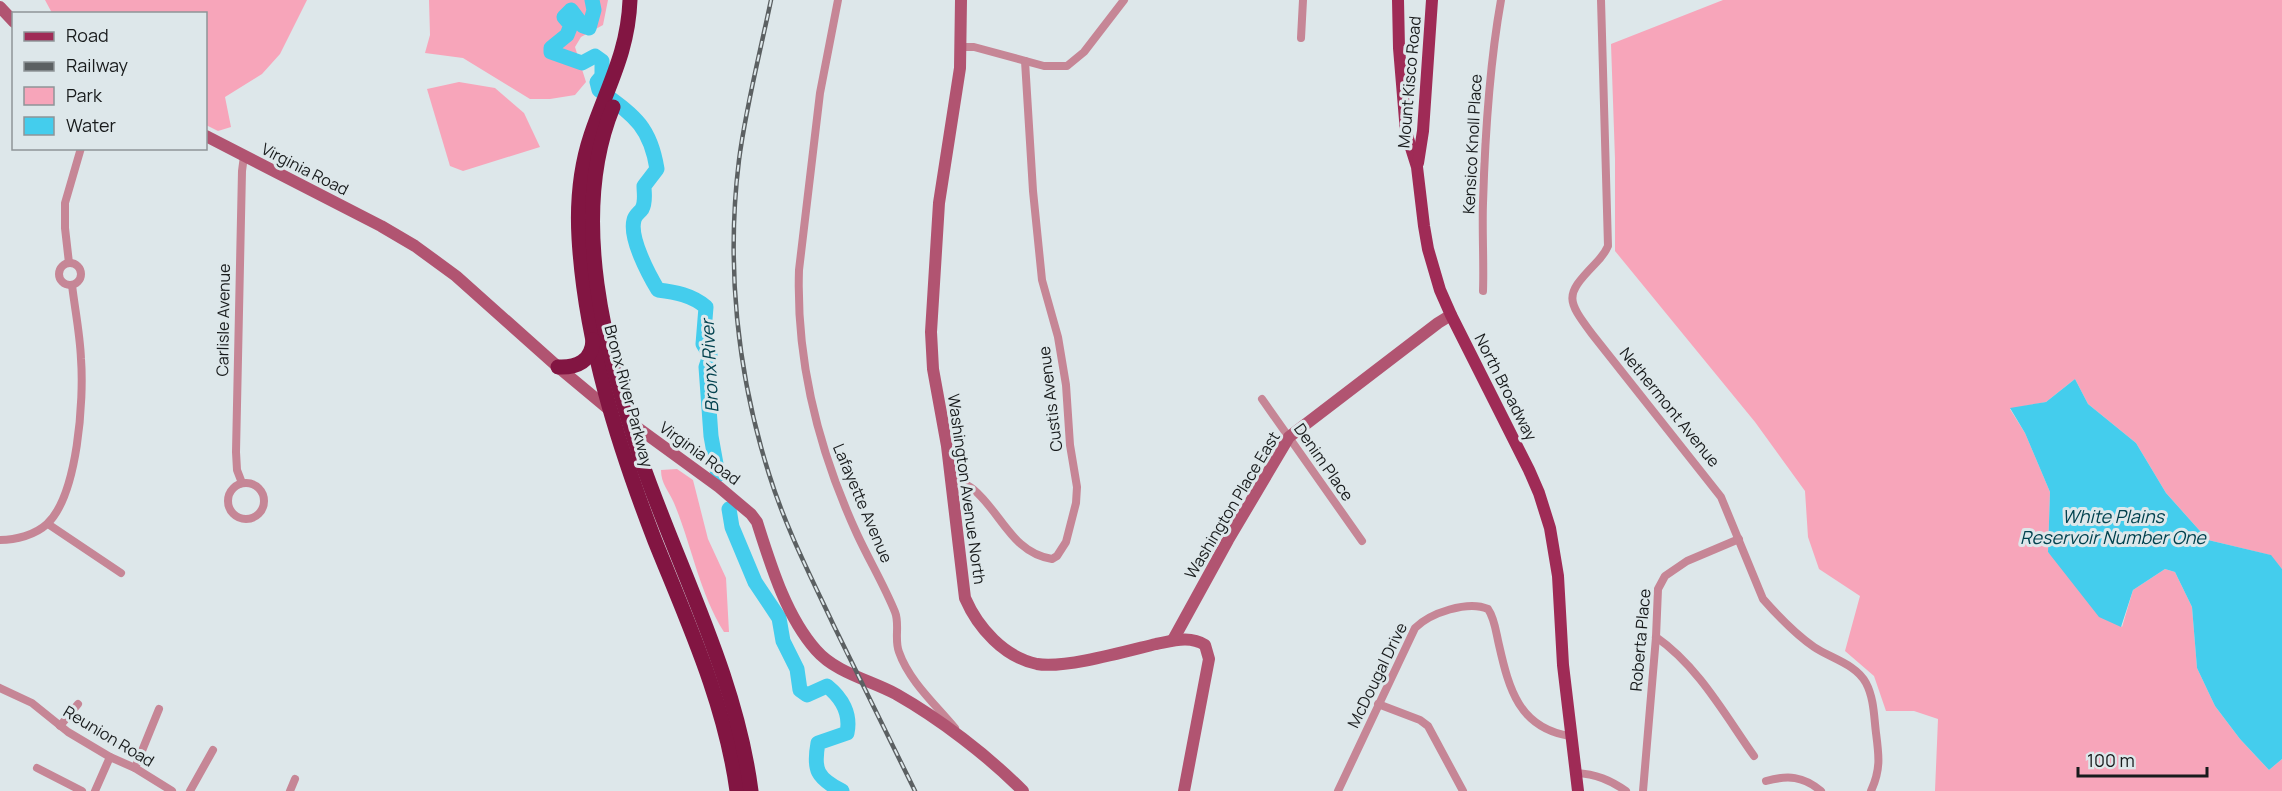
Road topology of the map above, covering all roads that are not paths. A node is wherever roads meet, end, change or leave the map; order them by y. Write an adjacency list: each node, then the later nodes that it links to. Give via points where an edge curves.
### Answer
1 (630, 0): 16 (highway, Bronx River Parkway)
2 (640, 0): 16 (highway, Bronx River Parkway, via 634,46)
3 (838, 0): 47 (street, Lafayette Avenue, via 820,93 799,270 802,359 831,470 856,533 897,614 898,651 913,679)
4 (961, 0): 14 (street, Washington Avenue North)
5 (1124, 0): 15 (street, via 1084,52 1067,66)
6 (1303, 0): 13 (street)
7 (1398, 0): 21 (main road, North Broadway, via 1406,132)
8 (1432, 0): 21 (main road, Mount Kisco Road)
9 (1501, 0): 24 (street, Kensico Knoll Place, via 1487,119)
10 (1601, 0): 35 (street, Nethermont Avenue, via 1608,246 1577,283 1573,306 1721,497)
11 (0, 7): 12 (street)
12 (12, 20)
13 (1301, 38)
14 (961, 47): 15 (street); 32 (street, Washington Avenue North, via 957,97 939,203 931,332 933,369)
15 (1025, 62): 32 (street, Custis Avenue, via 1042,280 1058,337 1077,486 1073,518 1057,556 1039,557 1024,548 973,489)
16 (616, 87): 17 (highway, Bronx River Parkway)
17 (605, 115): 26 (highway, Bronx River Parkway, via 583,167 579,206 582,270); 30 (highway, Bronx River Parkway, via 595,174 594,244 604,322)
18 (207, 137): 20 (street, Virginia Road)
19 (80, 150): 22 (street, via 65,203)
20 (244, 156): 27 (street, Virginia Road, via 415,246 456,276); 33 (street, Carlisle Avenue, via 236,452)
21 (1417, 167): 25 (main road, North Broadway, via 1428,249)
22 (69, 263): 23 (street, via 82,273); 23 (street, via 59,276 62,282)
23 (72, 285): 34 (street, via 81,356 81,418 65,492)
24 (1483, 291)
25 (1452, 315): 31 (street, Washington Place East); 46 (main road, North Broadway, via 1529,470 1550,528 1558,576)
26 (593, 337): 27 (highway, via 591,351 584,361 577,366); 29 (highway, Bronx River Parkway)
27 (558, 367): 29 (street, Virginia Road)
28 (1262, 399): 31 (street, Denim Place)
29 (612, 412): 30 (street, Virginia Road); 61 (highway, Bronx River Parkway, via 639,499 716,697)
30 (628, 421): 47 (street, Virginia Road, via 719,487 754,518 788,605 817,652 832,664 897,695); 62 (highway, Bronx River Parkway, via 726,683)
31 (1289, 437): 37 (street, Denim Place); 40 (street, Washington Place East)
32 (952, 477): 40 (street, Washington Avenue North, via 965,598 983,629 1010,652 1031,662 1048,664)
33 (242, 483): 33 (street, via 232,488 228,505 239,518 251,519 264,506 263,495 255,485)
34 (48, 524): 36 (street, via 23,537); 38 (street)
35 (1739, 539): 39 (street, Roberta Place, via 1687,561 1665,576 1656,596); 71 (street, Nethermont Avenue, via 1763,600 1814,647 1866,682 1880,757 1879,775)
36 (0, 540)
37 (1362, 541)
38 (122, 573)
39 (1656, 637): 49 (street, via 1686,663); 69 (street, Roberta Place)
40 (1173, 640): 64 (street, Washington Avenue North, via 1200,642 1208,650 1209,659)
41 (0, 687): 45 (street, Reunion Road, via 32,703)
42 (78, 704): 45 (street)
43 (1378, 704): 46 (street, McDougal Drive, via 1411,633 1421,621 1459,607 1486,607 1491,612 1507,679 1519,706 1554,734); 65 (street, McDougal Drive); 66 (street, via 1428,726)
44 (159, 709): 52 (street)
45 (60, 726): 50 (street, Reunion Road)
46 (1570, 736): 53 (main road, North Broadway)
47 (967, 742): 63 (street, Virginia Road)
48 (213, 750): 59 (street)
49 (1754, 756)
50 (110, 757): 52 (street, Reunion Road); 57 (street)
51 (37, 768): 56 (street)
52 (135, 768): 58 (street, Reunion Road)
53 (1576, 773): 67 (main road, North Broadway); 68 (street, via 1607,779)
54 (295, 779): 60 (street)
55 (1766, 781): 70 (street, via 1785,776 1813,784)
56 (82, 791)
57 (95, 791)
58 (171, 791)
59 (190, 791)
60 (290, 791)
61 (737, 791)
62 (751, 791)
63 (1023, 791)
64 (1184, 791)
65 (1338, 791)
66 (1463, 791)
67 (1578, 791)
68 (1626, 791)
69 (1642, 791)
70 (1821, 791)
71 (1871, 791)

